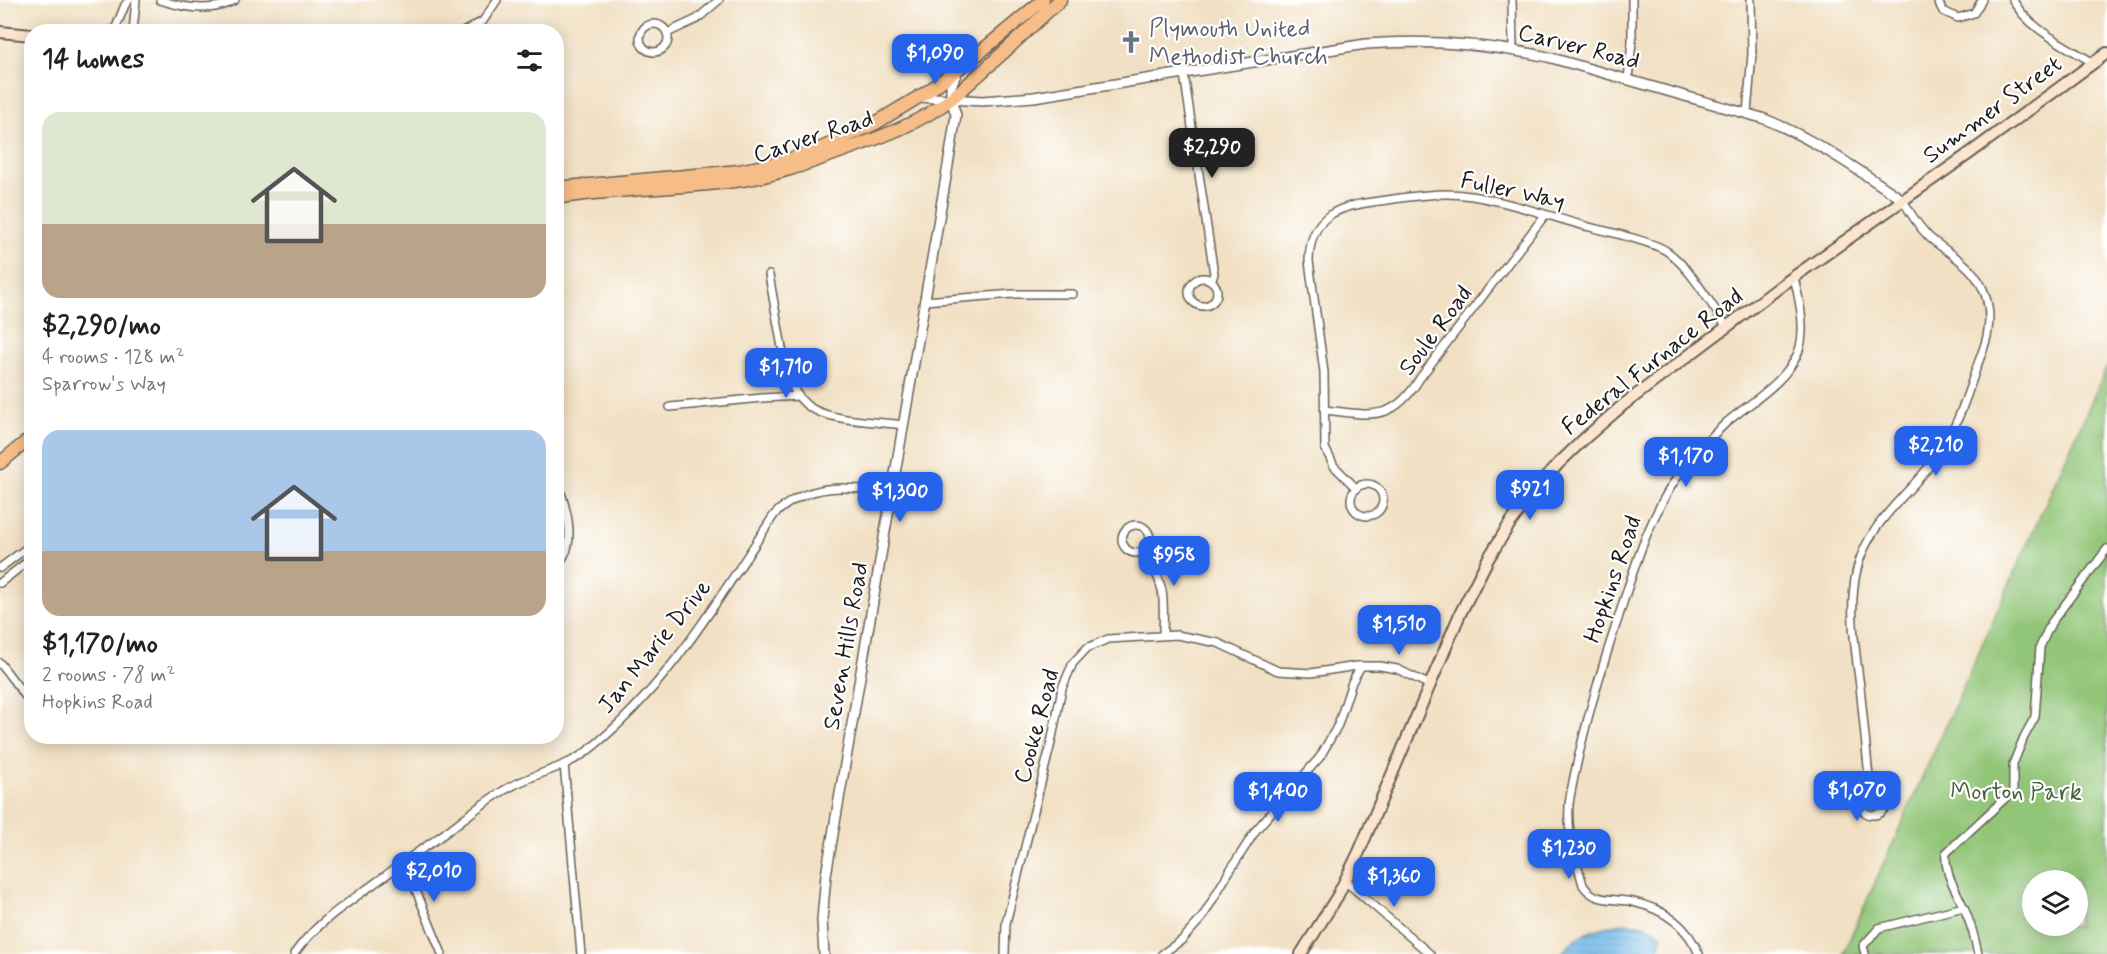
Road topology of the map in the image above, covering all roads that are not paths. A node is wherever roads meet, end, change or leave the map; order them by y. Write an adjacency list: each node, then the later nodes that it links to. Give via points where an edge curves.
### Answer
1 (129, 0): 15 (street)
2 (136, 0): 16 (street)
3 (160, 0): 4 (street, via 206,8 222,7)
4 (236, 0)
5 (497, 0): 17 (street)
6 (719, 0): 19 (street, via 697,19)
7 (1043, 0): 24 (highway, Carver Road)
8 (1060, 0): 28 (highway)
9 (1512, 0): 21 (street)
10 (1632, 0): 26 (street)
11 (1751, 0): 29 (street)
12 (1937, 0): 13 (street, via 1943,11 1958,18 1974,13)
13 (1982, 0)
14 (2013, 0): 23 (street, via 2032,24)
15 (117, 24)
16 (134, 24)
17 (478, 24)
18 (0, 32): 20 (main road)
19 (668, 33): 19 (street, via 668,43 662,50 648,51 642,44 642,32 649,26 662,27)
20 (24, 34)
21 (1513, 50): 25 (street, Carver Road, via 1446,42 1390,43 1336,48); 26 (street, Carver Road)
22 (2107, 53): 23 (main road, Summer Street)
23 (2092, 62): 32 (main road, Summer Street)
24 (958, 70): 27 (highway, Carver Road); 28 (street, Seven Hills Road, via 951,86)
25 (1184, 74): 28 (street, Carver Road, via 1034,97); 36 (street, via 1214,273)
26 (1628, 79): 29 (street, Carver Road)
27 (918, 97): 28 (street); 30 (highway, Carver Road, via 854,134 779,163 713,174)
28 (951, 99): 31 (highway, Carver Road, via 895,130 777,173 718,183); 38 (street, Seven Hills Road, via 956,115)
29 (1747, 113): 32 (street, Carver Road, via 1806,137)
30 (564, 187)
31 (564, 197)
32 (1903, 200): 35 (main road, Federal Furnace Road); 62 (street, via 1927,235 1972,272 1984,294 1989,316 1980,356 1948,438 1932,464 1880,522 1856,570 1854,638)
33 (1545, 215): 39 (street, Fuller Way, via 1666,250 1683,265); 42 (street, Soule Road, via 1397,407 1368,413); 42 (street, Fuller Way, via 1482,198 1449,194 1353,204 1329,214 1317,227 1309,261 1323,357)
34 (769, 275): 40 (street, via 786,370)
35 (1794, 276): 39 (main road, Federal Furnace Road); 74 (street, Hopkins Road, via 1801,329 1798,352 1783,375 1702,446 1655,513 1594,694 1568,813 1568,829 1588,893 1671,916 1687,932)
36 (1211, 281): 36 (street, via 1217,292 1215,300 1206,306 1196,305 1190,298 1191,285 1202,278)
37 (1072, 294): 38 (street)
38 (924, 301): 43 (street, Seven Hills Road)
39 (1727, 327): 59 (main road, Federal Furnace Road, via 1623,405 1534,491 1488,559)
40 (799, 396): 41 (street); 43 (street, via 808,406 831,416)
41 (670, 407)
42 (1325, 410): 46 (street, Fuller Way, via 1327,454)
43 (903, 425): 47 (street, Seven Hills Road)
44 (24, 444): 45 (highway)
45 (0, 463)
46 (1356, 488): 46 (street, via 1367,484 1378,489 1383,500 1377,511 1367,516 1353,509 1350,498)
47 (891, 494): 61 (street, Jan Marie Drive, via 836,488 805,493 783,506 703,623 654,684 616,726); 69 (street, Seven Hills Road, via 826,875 822,920)
48 (564, 508): 52 (street, via 569,544)
49 (2107, 549): 65 (street, via 2051,623 2040,647 2035,717 2013,764 2013,790 1946,853 1948,874)
50 (24, 550): 54 (street)
51 (1143, 552): 51 (street, via 1132,553 1123,546 1123,535 1130,526 1141,526 1149,533 1150,543); 56 (street, via 1161,585)
52 (564, 555)
53 (24, 564): 55 (street)
54 (0, 568)
55 (0, 583)
56 (1163, 635): 58 (street, Cooke Road, via 1191,636 1218,643 1269,668 1289,673); 70 (street, Cooke Road, via 1099,642 1082,652 1070,669 1062,688 1006,923)
57 (0, 663): 60 (street)
58 (1361, 666): 59 (street, Cooke Road, via 1397,669); 71 (street, via 1338,725 1320,757 1256,830 1202,918)
59 (1430, 685): 64 (main road, Federal Furnace Road)
60 (24, 694)
61 (564, 764): 63 (street, Jan Marie Drive, via 510,786); 68 (street)
62 (1873, 789)
63 (404, 861): 66 (street, Jan Marie Drive, via 338,909 311,932); 67 (street)
64 (1345, 881): 72 (main road, Federal Furnace Road); 73 (street)
65 (1964, 907): 75 (street, via 1879,928 1863,946); 76 (street)
66 (294, 954)
67 (442, 954)
68 (581, 954)
69 (825, 954)
70 (1005, 954)
71 (1162, 954)
72 (1301, 954)
73 (1430, 954)
74 (1700, 954)
75 (1865, 954)
76 (1978, 954)

